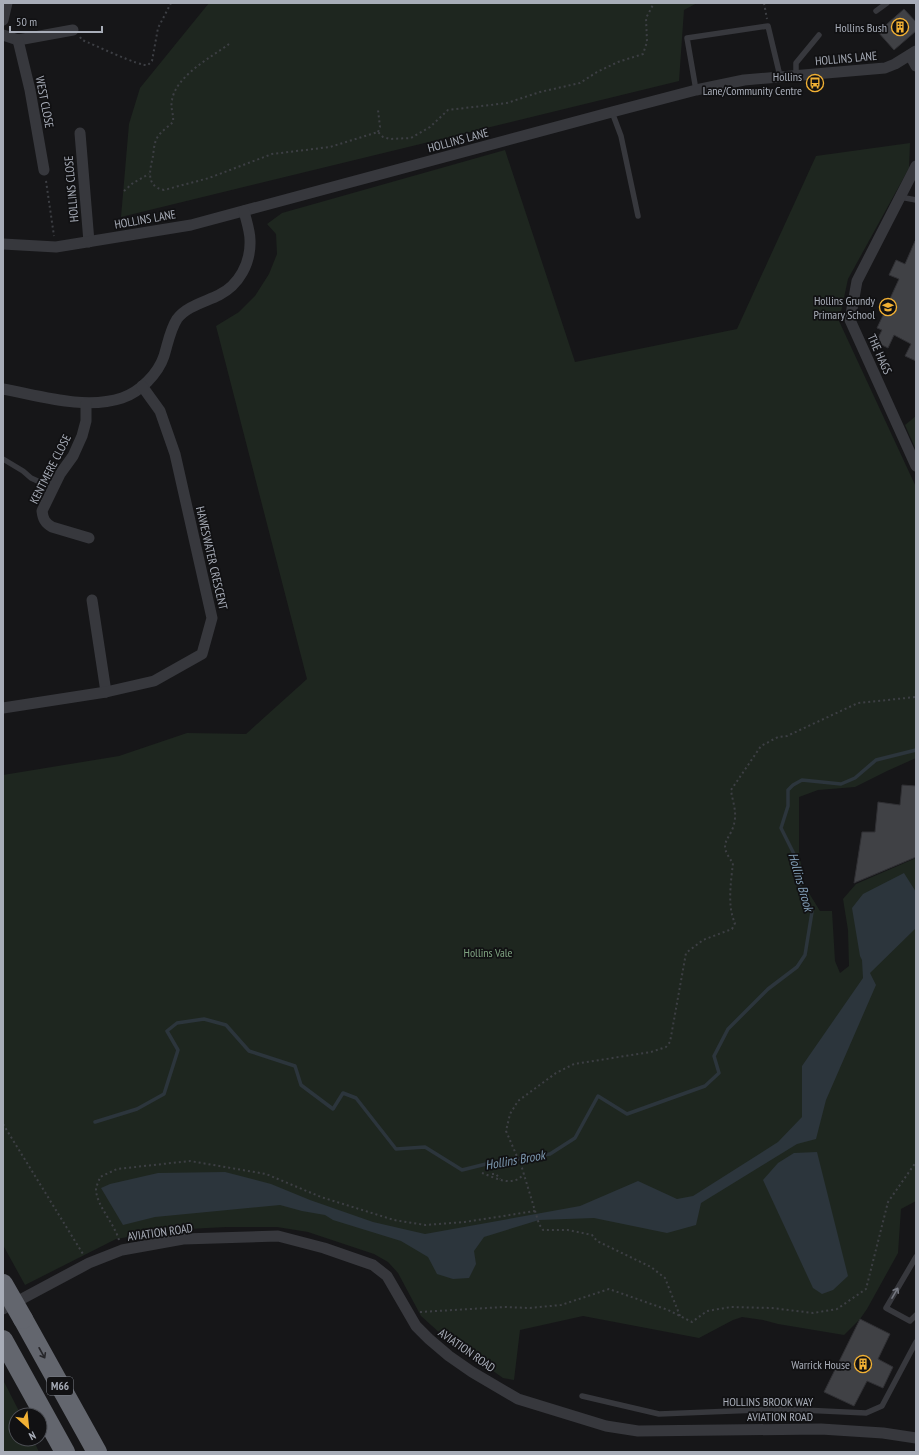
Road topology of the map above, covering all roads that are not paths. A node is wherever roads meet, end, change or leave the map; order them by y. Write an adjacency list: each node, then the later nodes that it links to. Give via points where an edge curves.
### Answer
1 (7, 3): 4 (street)
2 (887, 3): 3 (lane)
3 (876, 11)
4 (3, 20)
5 (73, 30): 8 (street)
6 (3, 35): 8 (street)
7 (819, 35): 11 (lane, via 796,63)
8 (18, 40): 17 (street, WEST CLOSE)
9 (913, 53): 10 (street); 11 (street, HOLLINS LANE, via 884,68)
10 (916, 66)
11 (796, 75): 12 (street, HOLLINS LANE)
12 (780, 76): 13 (street, HOLLINS LANE); 13 (lane, via 768,26 687,38)
13 (696, 90): 14 (street, HOLLINS LANE)
14 (612, 112): 20 (street, HOLLINS LANE); 21 (lane, via 621,136)
15 (80, 133): 22 (street, HOLLINS CLOSE)
16 (916, 166): 18 (street, THE HAGS)
17 (44, 170)
18 (900, 197): 19 (lane); 28 (street, THE HAGS, via 857,281 850,320)
19 (916, 200)
20 (244, 211): 22 (street, HOLLINS LANE, via 191,225); 24 (street, via 250,241 248,260 241,276 219,295 196,304 178,318 171,330 164,358 151,378)
21 (638, 216)
22 (89, 242): 23 (street, HOLLINS LANE, via 56,247)
23 (3, 244)
24 (142, 386): 26 (street, via 124,397); 32 (street, HAWESWATER CRESCENT, via 160,411 175,454 212,618 202,654 154,681)
25 (3, 389): 26 (street)
26 (86, 404): 29 (street, KENTMERE CLOSE, via 86,421 82,436)
27 (3, 459): 29 (lane, via 31,478)
28 (916, 466)
29 (53, 488): 30 (street, KENTMERE CLOSE, via 42,511 46,523)
30 (89, 538)
31 (92, 600): 32 (street)
32 (106, 692): 33 (street, HAWESWATER CRESCENT)
33 (3, 708)
34 (916, 1257): 37 (lane, one-way to 34, via 910,1321 886,1308)
35 (3, 1284): 43 (highway, M66, one-way to 43, bridge)
36 (3, 1309): 41 (street, AVIATION ROAD, via 89,1263 122,1250 183,1239 278,1236 373,1265 387,1276 416,1326 429,1339 472,1372 518,1399 606,1426 638,1431 821,1429)
37 (916, 1315)
38 (3, 1340): 42 (highway, M66)
39 (916, 1342): 40 (lane, HOLLINS BROOK WAY, via 882,1406 866,1414 781,1409 659,1414)
40 (582, 1396)
41 (916, 1438)
42 (65, 1452)
43 (97, 1452)

